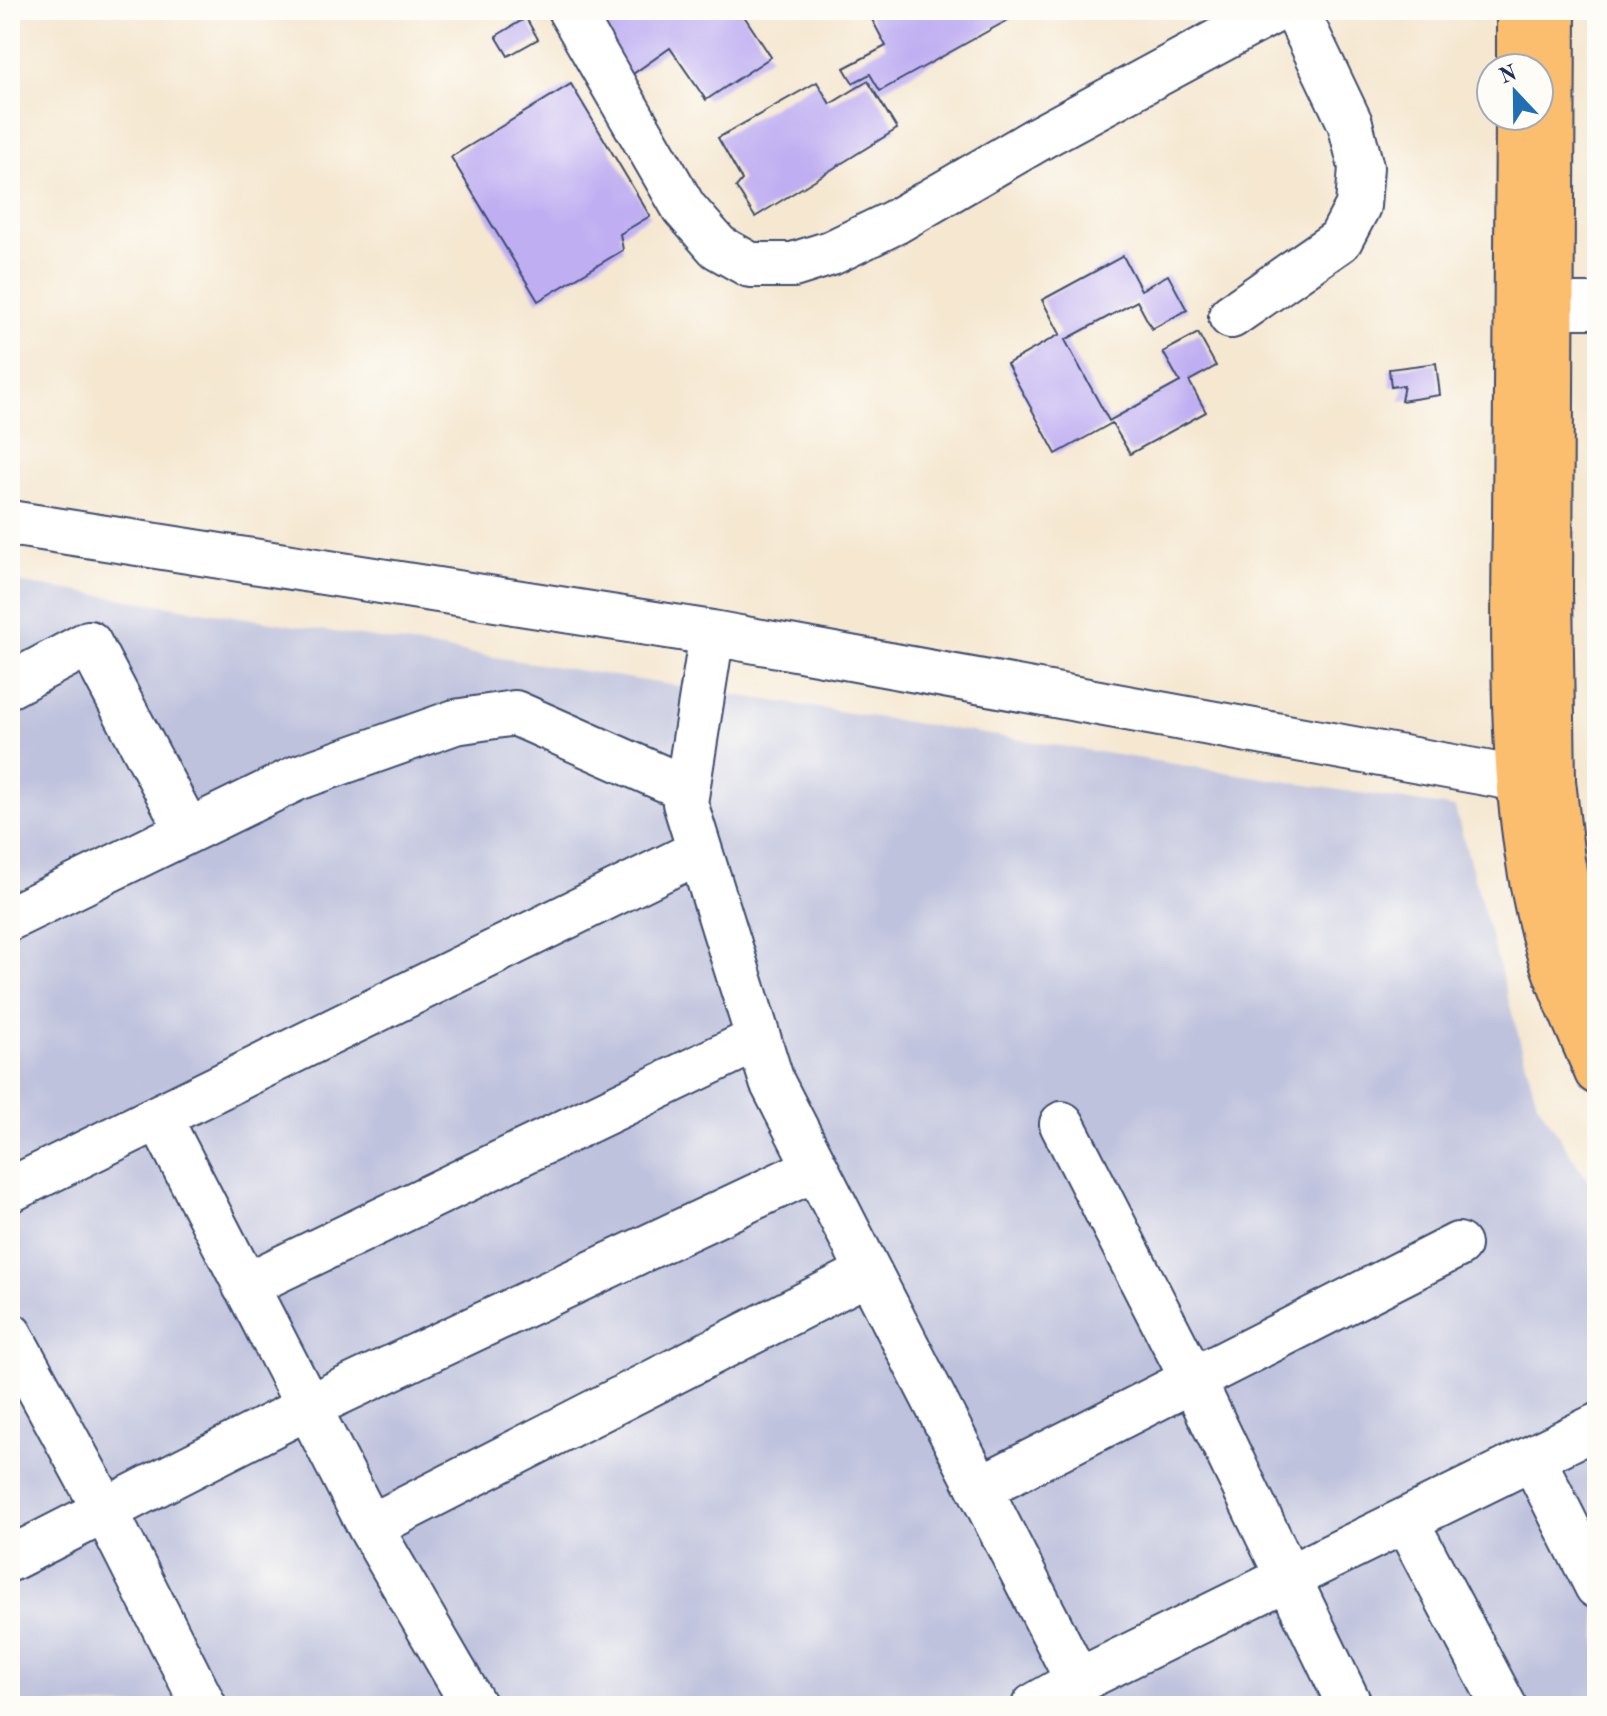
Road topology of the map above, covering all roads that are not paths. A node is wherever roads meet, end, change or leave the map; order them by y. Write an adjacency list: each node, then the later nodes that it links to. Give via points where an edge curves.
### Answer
1 (570, 10): 2 (street, via 684,208 718,247 750,265 793,265 895,222)
2 (1276, 10)
3 (1296, 10): 10 (street, via 1350,123 1361,167 1358,206 1340,240)
4 (1519, 10): 6 (main road)
5 (1553, 10): 8 (main road)
6 (1519, 52)
7 (1518, 132): 14 (main road, via 1514,596)
8 (1551, 306): 9 (street); 14 (main road, via 1550,591)
9 (1597, 306)
10 (1231, 316)
11 (10, 523): 12 (street)
12 (712, 633): 14 (street); 15 (street)
13 (10, 685): 16 (street, via 89,643)
14 (1536, 780): 19 (main road); 21 (main road, via 1529,868 1543,933)
15 (687, 789): 16 (street, via 515,713 455,722 297,778); 17 (street, via 685,803)
16 (188, 831): 18 (street)
17 (700, 851): 20 (street); 22 (street)
18 (10, 918)
19 (1597, 989)
20 (758, 1039): 24 (street, via 772,1082); 28 (street)
21 (1597, 1072)
22 (159, 1117): 25 (street); 28 (street)
23 (1062, 1124): 30 (street)
24 (816, 1168): 27 (street); 31 (street)
25 (10, 1190)
26 (1458, 1245): 30 (street)
27 (869, 1272): 34 (street); 37 (street)
28 (245, 1286): 31 (street)
29 (10, 1335): 35 (street)
30 (1193, 1380): 34 (street); 39 (street)
31 (306, 1408): 35 (street); 37 (street)
32 (1597, 1426): 33 (street)
33 (1533, 1459): 36 (street); 40 (street)
34 (980, 1488): 41 (street)
35 (105, 1510): 38 (street); 42 (street)
36 (1406, 1521): 39 (street); 46 (street)
37 (370, 1527): 43 (street)
38 (10, 1559)
39 (1290, 1577): 41 (street); 45 (street)
40 (1597, 1586)
41 (1078, 1681): 44 (street)
42 (204, 1706)
43 (474, 1706)
44 (1034, 1706)
45 (1350, 1706)
46 (1504, 1706)

